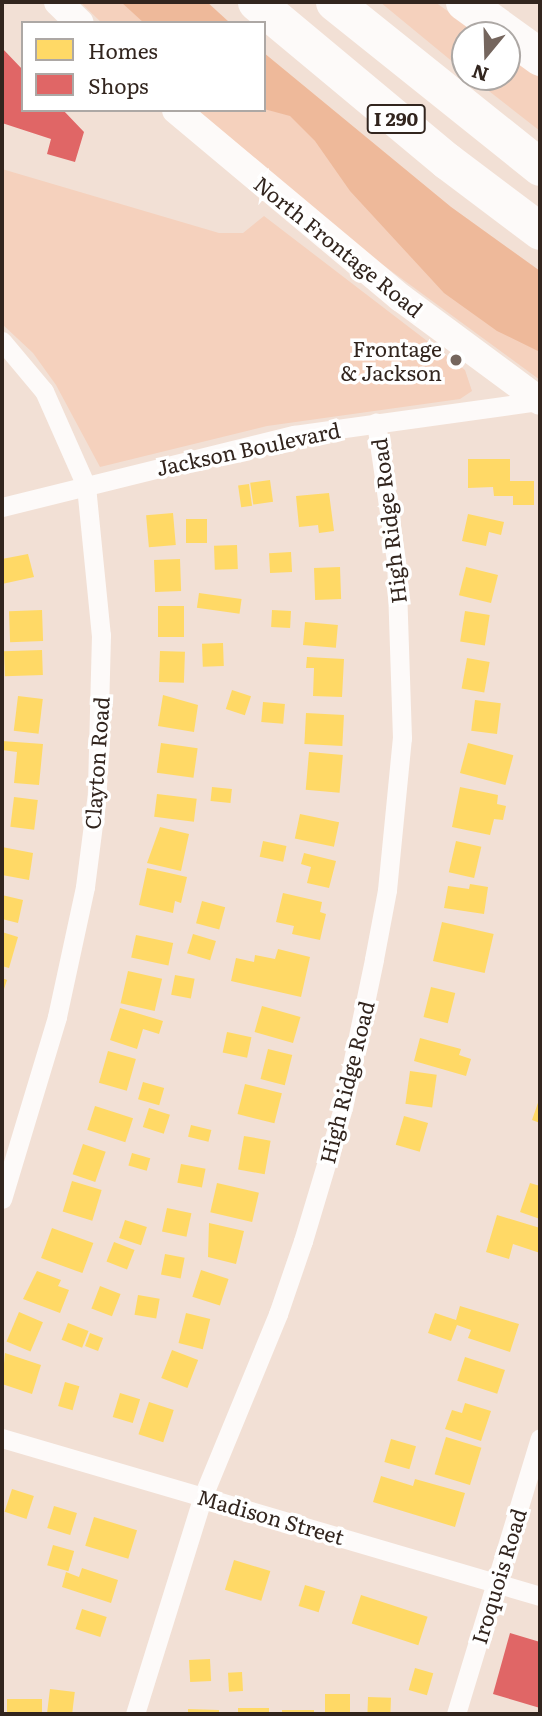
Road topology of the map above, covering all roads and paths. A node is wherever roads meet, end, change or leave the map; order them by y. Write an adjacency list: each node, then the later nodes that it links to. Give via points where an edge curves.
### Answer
1 (58, 2): 5 (main road)
2 (256, 2): 9 (highway, I 290, via 447,161)
3 (334, 2): 8 (highway, I 290)
4 (464, 2): 6 (highway)
5 (78, 21)
6 (540, 57)
7 (178, 112): 11 (main road, North Frontage Road, via 401,298)
8 (540, 167)
9 (540, 231)
10 (2, 341): 13 (street, Clayton Road, via 44,391)
11 (540, 401): 12 (street, Jackson Boulevard)
12 (376, 422): 13 (street, Jackson Boulevard, via 236,448); 18 (street, High Ridge Road, via 396,561 401,642 402,737 387,890 358,1043 324,1172 278,1314)
13 (86, 486): 14 (street, Jackson Boulevard); 15 (street, Clayton Road, via 101,635 97,793 85,887 57,1017)
14 (2, 507)
15 (2, 1199)
16 (2, 1438): 18 (street, Madison Street)
17 (540, 1438): 19 (street, Iroquois Road)
18 (203, 1496): 19 (street, Madison Street); 21 (street, High Ridge Road)
19 (495, 1581): 20 (street, Madison Street); 22 (street, Iroquois Road)
20 (540, 1595)
21 (135, 1714)
22 (456, 1714)

